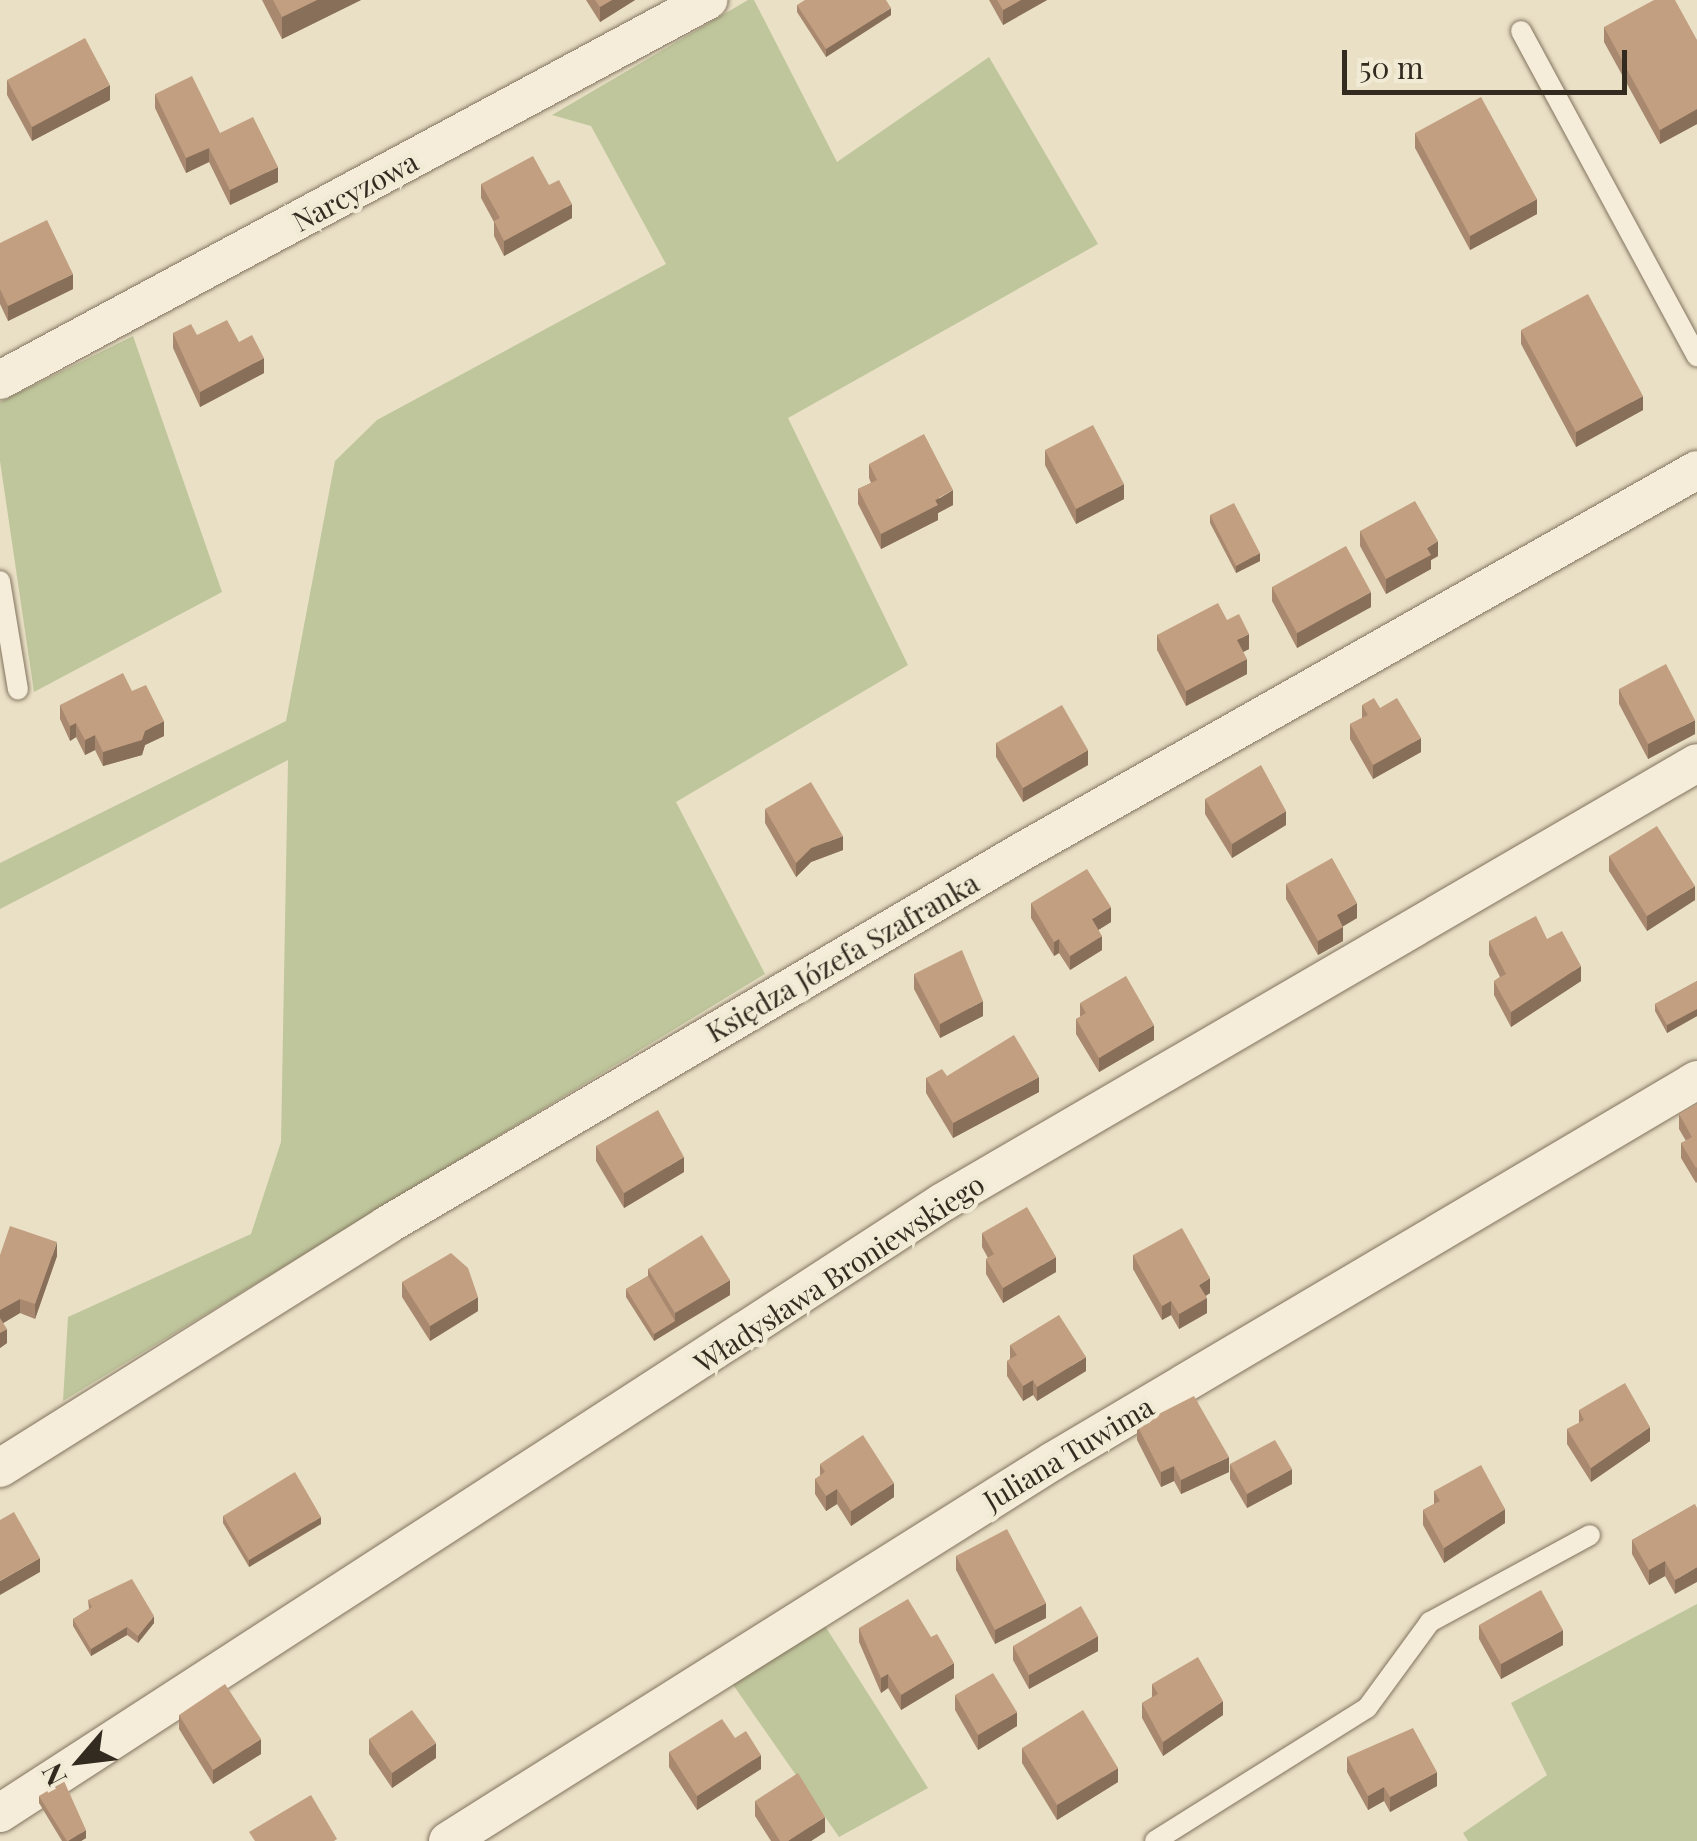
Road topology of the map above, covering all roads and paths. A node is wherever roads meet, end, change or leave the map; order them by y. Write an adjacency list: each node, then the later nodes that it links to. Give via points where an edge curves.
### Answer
1 (708, 0): 4 (street, Narcyzowa)
2 (1522, 32): 3 (lane)
3 (1697, 356)
4 (0, 380)
5 (1697, 470): 10 (street, Księdza Józefa Szafranka, via 1057,831 541,1134)
6 (0, 581): 7 (lane)
7 (18, 690)
8 (1697, 763): 12 (street, Władysława Broniewskiego, via 943,1202)
9 (1697, 1080): 13 (street, Juliana Tuwima, via 1053,1461)
10 (0, 1468)
11 (1590, 1535): 14 (lane, via 1430,1622 1367,1708)
12 (0, 1813)
13 (448, 1841)
14 (1154, 1841)

